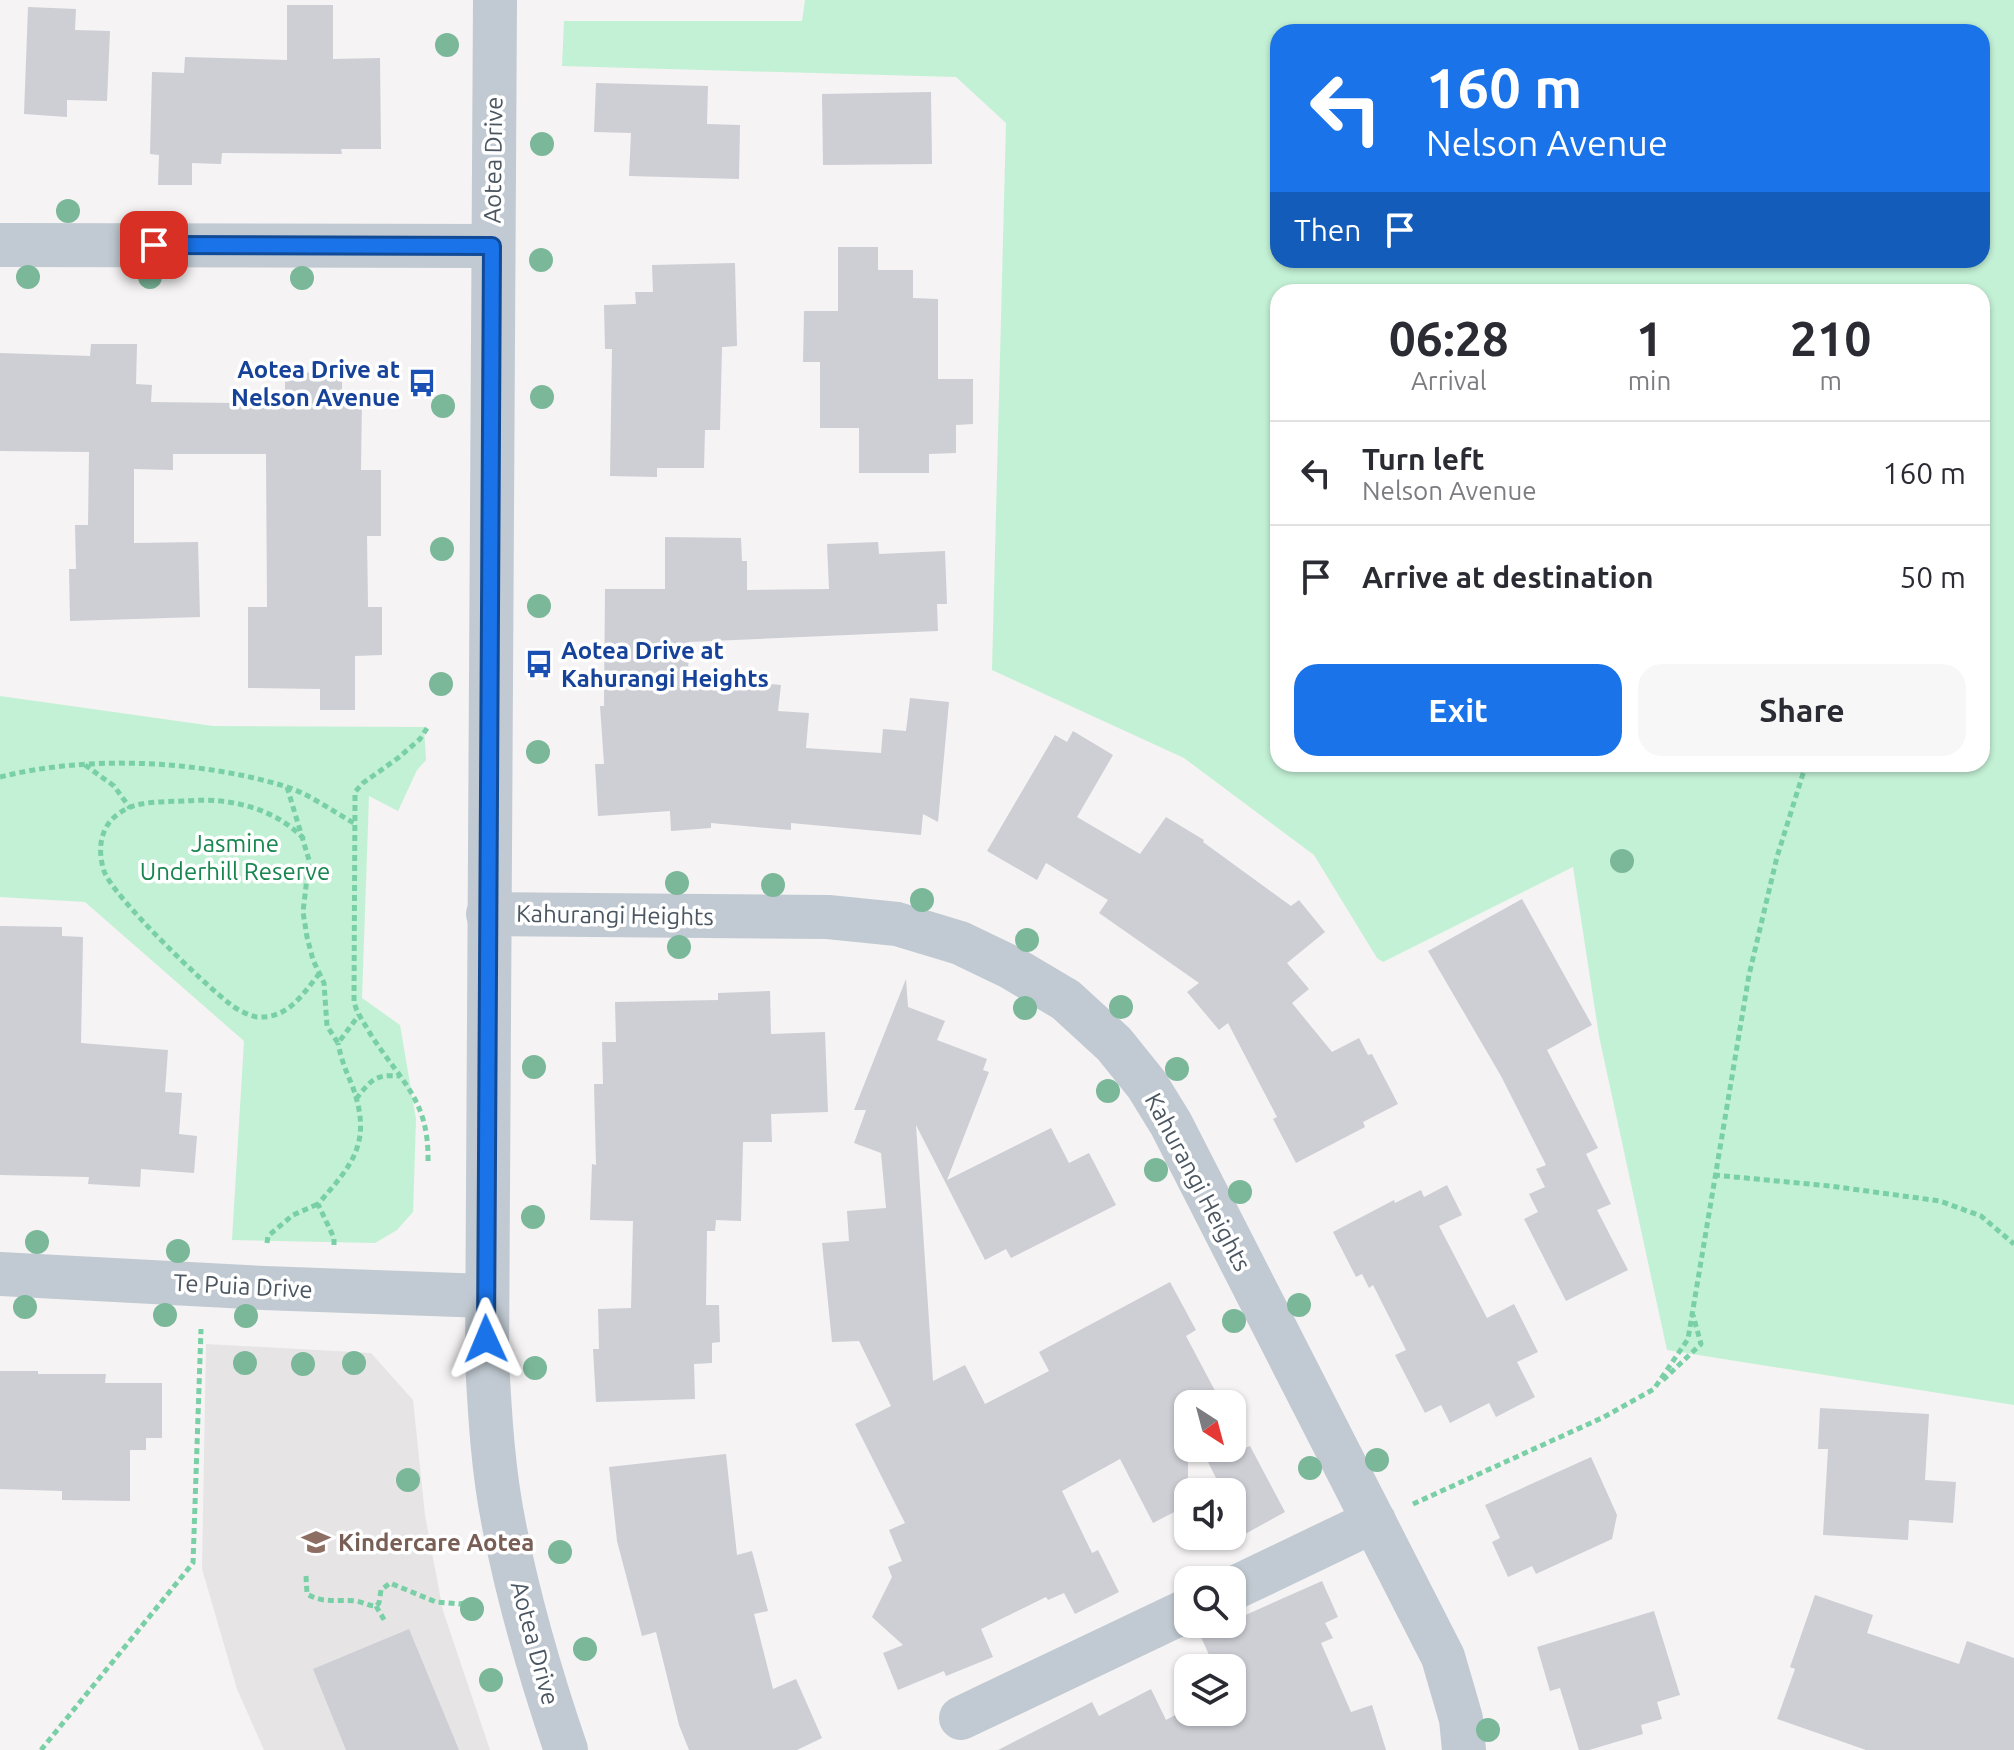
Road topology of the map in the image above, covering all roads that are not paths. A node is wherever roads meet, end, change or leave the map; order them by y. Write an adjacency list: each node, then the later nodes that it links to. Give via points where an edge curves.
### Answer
1 (495, 0): 3 (street, Aotea Drive)
2 (0, 245): 3 (street)
3 (492, 246): 4 (street, Aotea Drive)
4 (488, 914): 6 (street, Aotea Drive); 7 (street, Kahurangi Heights, via 828,917 897,924 960,943 1066,1000 1114,1044 1171,1124)
5 (0, 1274): 6 (street, Te Puia Drive)
6 (486, 1296): 11 (street, Aotea Drive, via 491,1435 504,1524)
7 (1374, 1521): 8 (street); 12 (street, Kahurangi Heights, via 1443,1657)
8 (1246, 1582)
9 (1174, 1617): 10 (street)
10 (961, 1718)
11 (566, 1750)
12 (1464, 1750)

